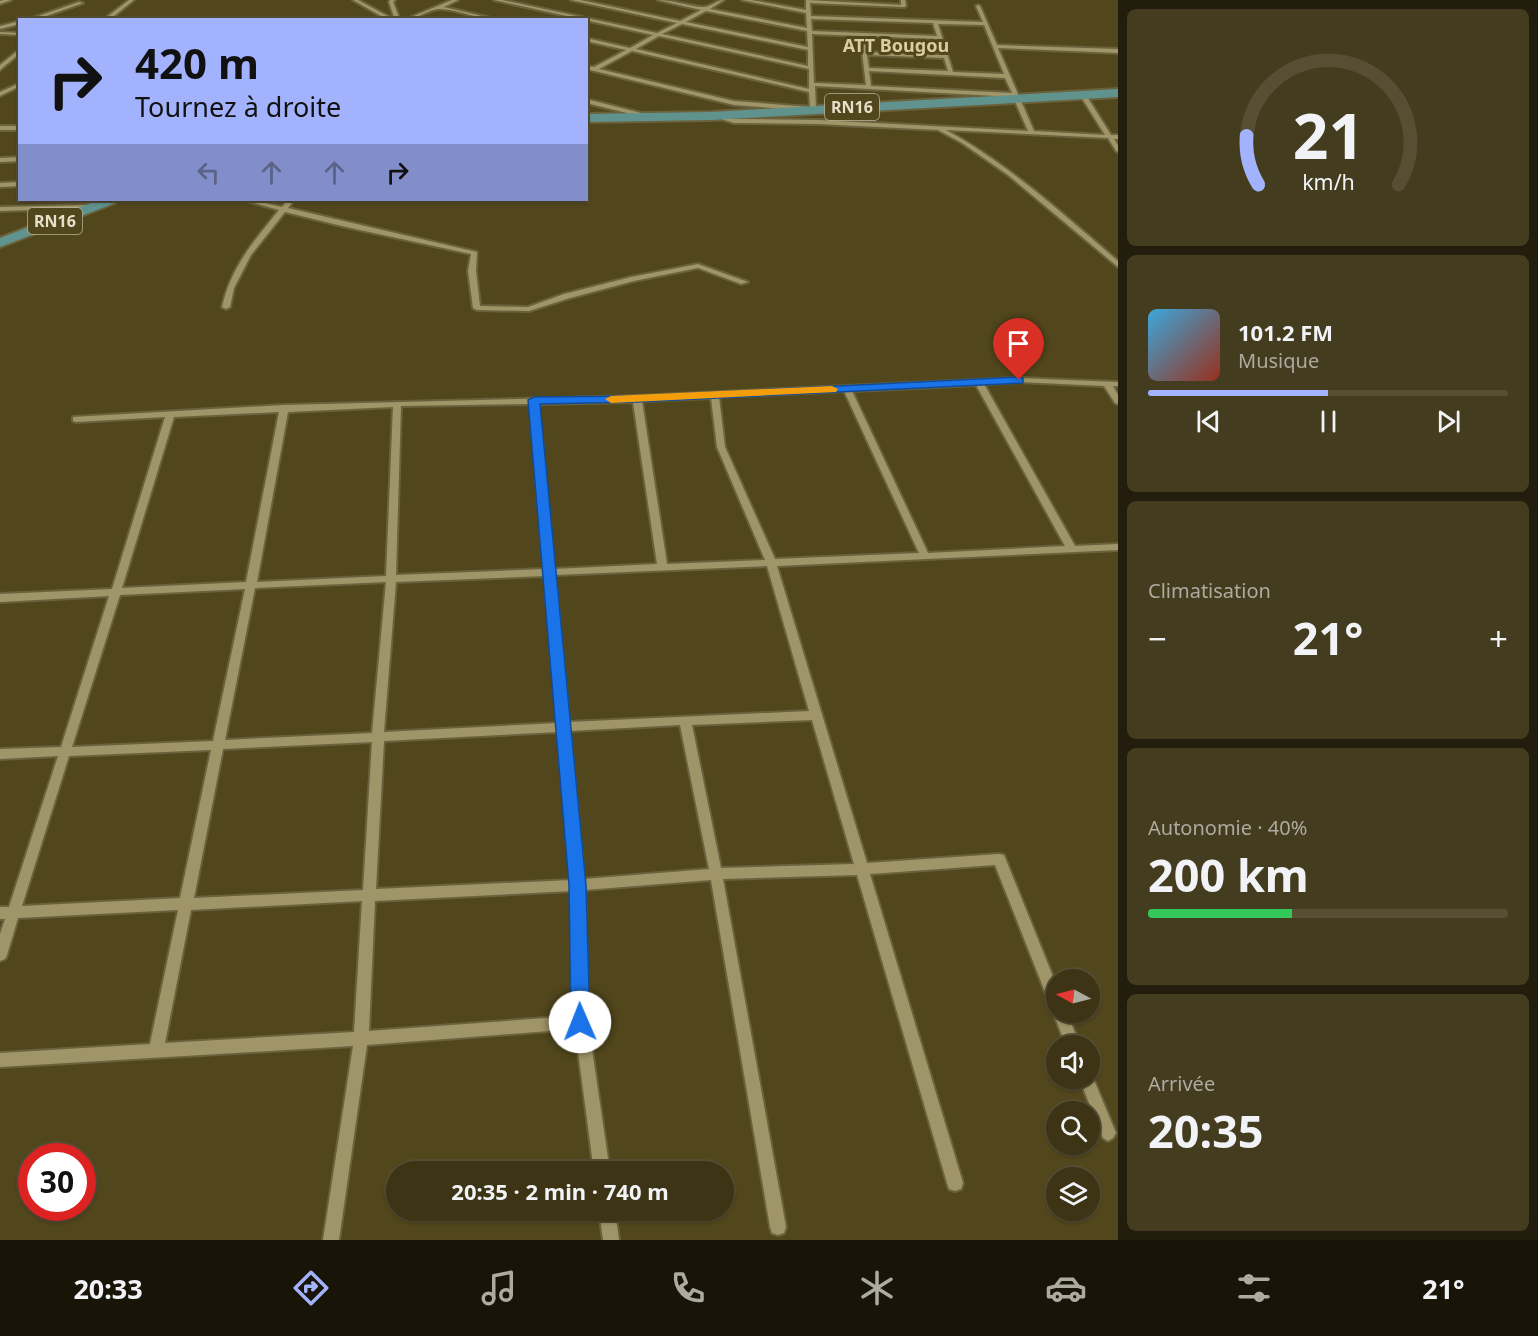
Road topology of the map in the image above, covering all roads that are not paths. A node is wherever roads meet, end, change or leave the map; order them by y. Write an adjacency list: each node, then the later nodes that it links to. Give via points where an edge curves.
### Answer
1 (9, 0): 13 (street)
2 (132, 0): 22 (street)
3 (355, 0): 23 (street)
4 (393, 0): 24 (street)
5 (456, 0): 17 (street)
6 (496, 0): 27 (street)
7 (573, 0): 29 (street)
8 (660, 0): 18 (street)
9 (722, 0): 18 (street)
10 (744, 0): 20 (street)
11 (903, 0): 15 (street, via 904,6)
12 (808, 1): 15 (street); 20 (street)
13 (1, 2)
14 (83, 2): 19 (street); 21 (street)
15 (860, 2)
16 (978, 6): 32 (street)
17 (440, 7): 25 (street); 26 (street)
18 (705, 9): 29 (street); 34 (street)
19 (66, 14)
20 (809, 14): 30 (street); 34 (street)
21 (35, 18)
22 (108, 18)
23 (391, 18)
24 (395, 18)
25 (411, 18)
26 (488, 18)
27 (582, 18)
28 (588, 19): 37 (street)
29 (680, 22): 37 (street); 43 (street)
30 (935, 22): 32 (street); 39 (street)
31 (18, 23): 33 (street)
32 (986, 24): 41 (street)
33 (0, 28)
34 (810, 31): 38 (street); 43 (street)
35 (0, 33): 36 (street)
36 (18, 34)
37 (658, 34): 42 (street); 52 (street)
38 (862, 34): 39 (street); 47 (street)
39 (940, 38): 49 (street)
40 (588, 39): 42 (street)
41 (995, 46): 45 (street); 57 (street)
42 (631, 49): 53 (street); 59 (street)
43 (811, 49): 52 (street)
44 (18, 51): 48 (street)
45 (1118, 51)
46 (18, 52): 50 (street)
47 (864, 53): 49 (street); 54 (street)
48 (0, 56)
49 (945, 57): 56 (street)
50 (0, 68)
51 (588, 68): 53 (street)
52 (812, 68): 59 (street)
53 (594, 69): 55 (street); 66 (street, via 734,103)
54 (866, 69): 56 (street); 60 (street)
55 (588, 72)
56 (951, 74): 57 (street)
57 (1007, 76): 64 (street)
58 (18, 85): 62 (street)
59 (813, 88): 60 (street); 66 (street)
60 (869, 88): 64 (street)
61 (1118, 93): 63 (main road, RN16)
62 (0, 94)
63 (1083, 95): 64 (main road, RN16); 74 (street)
64 (1016, 97): 66 (main road, RN16); 73 (street)
65 (588, 102): 68 (street)
66 (813, 109): 67 (main road, RN16)
67 (711, 116): 68 (main road, RN16); 70 (street, via 734,121)
68 (650, 117): 69 (main road, RN16)
69 (588, 118)
70 (936, 127): 73 (street); 88 (street, via 969,143)
71 (0, 128): 72 (street)
72 (18, 128)
73 (1031, 132): 74 (street)
74 (1109, 136): 75 (street); 76 (street)
75 (1118, 137)
76 (1118, 150)
77 (18, 159): 78 (street)
78 (0, 160)
79 (18, 184): 80 (street)
80 (0, 185)
81 (107, 201): 84 (main road, RN16)
82 (250, 201): 86 (street)
83 (290, 201): 86 (street)
84 (91, 207): 85 (street); 87 (main road, RN16)
85 (0, 209)
86 (284, 210): 89 (street, via 475,253 472,271 477,309 529,309 567,296 698,266); 90 (street, via 248,254 230,288)
87 (0, 243)
88 (1118, 265)
89 (744, 282)
90 (226, 307)
91 (979, 382): 92 (street); 94 (street); 104 (street)
92 (1107, 384): 93 (street); 98 (street)
93 (1118, 384)
94 (847, 388): 95 (street); 105 (street)
95 (715, 395): 96 (street); 106 (street, via 721,447)
96 (637, 399): 97 (street); 107 (street)
97 (534, 400): 99 (street); 108 (street)
98 (1118, 400)
99 (397, 404): 100 (street); 109 (street)
100 (284, 408): 101 (street); 110 (street)
101 (170, 415): 102 (street); 111 (street)
102 (76, 419)
103 (1118, 547): 104 (street)
104 (1072, 550): 105 (street)
105 (925, 556): 106 (street)
106 (771, 562): 107 (street); 113 (street)
107 (663, 568): 108 (street)
108 (550, 572): 109 (street); 115 (street)
109 (391, 580): 110 (street); 116 (street)
110 (251, 584): 111 (street); 117 (street)
111 (117, 591): 112 (street); 118 (street)
112 (0, 598)
113 (817, 715): 114 (street); 120 (street)
114 (685, 720): 115 (street); 121 (street)
115 (565, 726): 116 (street); 122 (street)
116 (378, 736): 117 (street); 123 (street)
117 (218, 746): 118 (street); 124 (street)
118 (63, 752): 119 (street); 125 (street)
119 (0, 754)
120 (862, 870): 121 (street); 127 (street, via 999,859); 135 (street)
121 (716, 874): 122 (street); 137 (street)
122 (578, 885): 123 (street); 128 (street)
123 (371, 896): 124 (street); 129 (street)
124 (186, 904): 125 (street); 130 (street)
125 (7, 913): 126 (street)
126 (0, 955)
127 (1046, 977)
128 (580, 1022): 129 (street); 134 (street)
129 (361, 1040): 130 (street); 138 (street)
130 (156, 1050): 131 (street)
131 (0, 1060)
132 (1090, 1089): 133 (street)
133 (1108, 1133)
134 (600, 1161)
135 (955, 1183)
136 (608, 1221): 139 (street)
137 (778, 1227)
138 (330, 1240)
139 (611, 1240)

